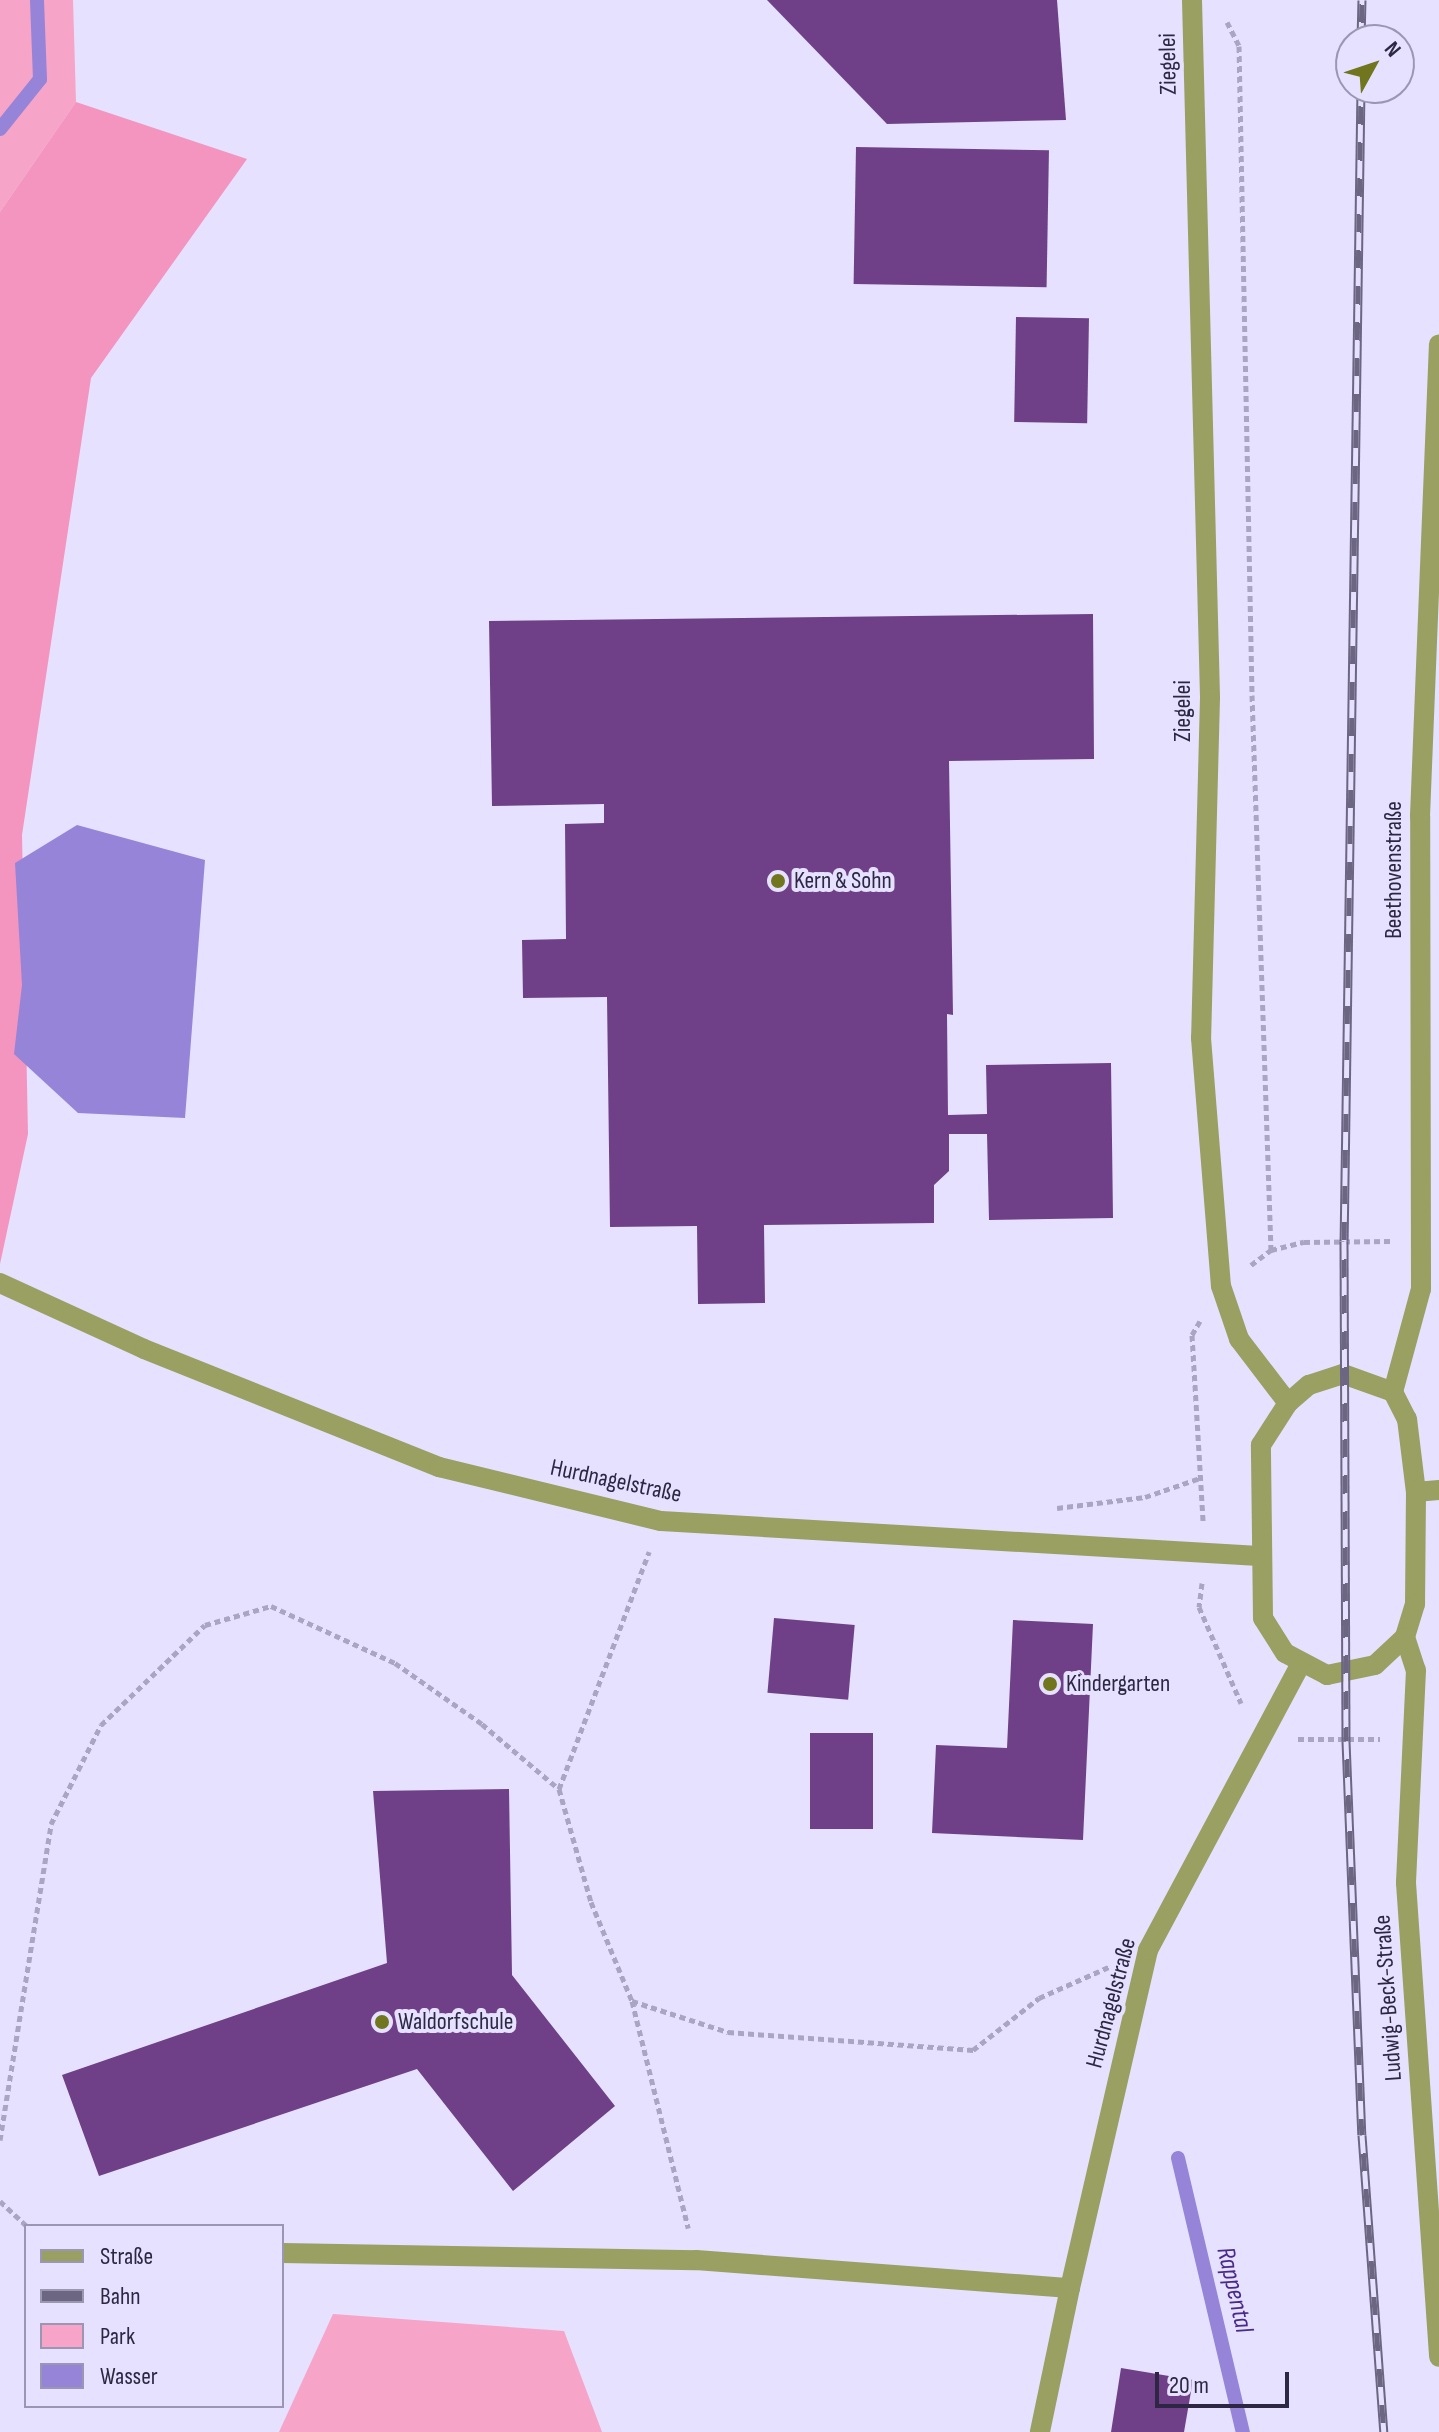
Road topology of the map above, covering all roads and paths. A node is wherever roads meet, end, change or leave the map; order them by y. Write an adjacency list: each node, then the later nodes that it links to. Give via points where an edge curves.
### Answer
1 (1192, 0): 7 (street, Ziegelei, via 1210,698 1202,1054 1221,1286 1239,1339)
2 (1222, 12): 4 (path, via 1239,46 1252,695)
3 (1439, 344): 6 (street, Beethovenstraße, via 1420,816 1421,1289 1411,1342)
4 (1271, 1250)
5 (0, 1283): 12 (street, Hurdnagelstraße, via 144,1349 439,1467)
6 (1393, 1392): 7 (street, via 1343,1374 1309,1385); 10 (street, via 1407,1419)
7 (1288, 1403): 13 (street, via 1261,1445)
8 (1200, 1478): 11 (path, via 1145,1497)
9 (1439, 1490): 10 (street)
10 (1416, 1492): 14 (street, via 1415,1604)
11 (1042, 1510)
12 (661, 1521): 13 (street, Hurdnagelstraße); 18 (path)
13 (1259, 1556): 15 (street, via 1263,1618 1285,1653)
14 (1405, 1637): 15 (street, via 1375,1665 1346,1674 1327,1675); 17 (street, Ludwig-Beck-Straße, via 1416,1670)
15 (1300, 1665): 16 (street, Hurdnagelstraße)
16 (1259, 1733): 17 (path, via 1320,1742); 19 (street, Hurdnagelstraße)
17 (1413, 1737): 23 (street, Ludwig-Beck-Straße, via 1406,1883)
18 (559, 1789): 20 (path, via 591,1902); 21 (path, via 482,1724 395,1663 271,1606 205,1625 101,1725 51,1824)
19 (1148, 1950): 20 (path, via 1039,1998 973,2050 728,2032); 27 (street, Hurdnagelstraße)
20 (632, 2001): 26 (path)
21 (0, 2140)
22 (0, 2201): 24 (path)
23 (1434, 2219): 28 (street, Ludwig-Beck-Straße)
24 (25, 2224)
25 (284, 2253): 26 (street)
26 (696, 2260): 27 (street)
27 (1070, 2288): 29 (street, Hurdnagelstraße)
28 (1439, 2357)
29 (1040, 2432)

